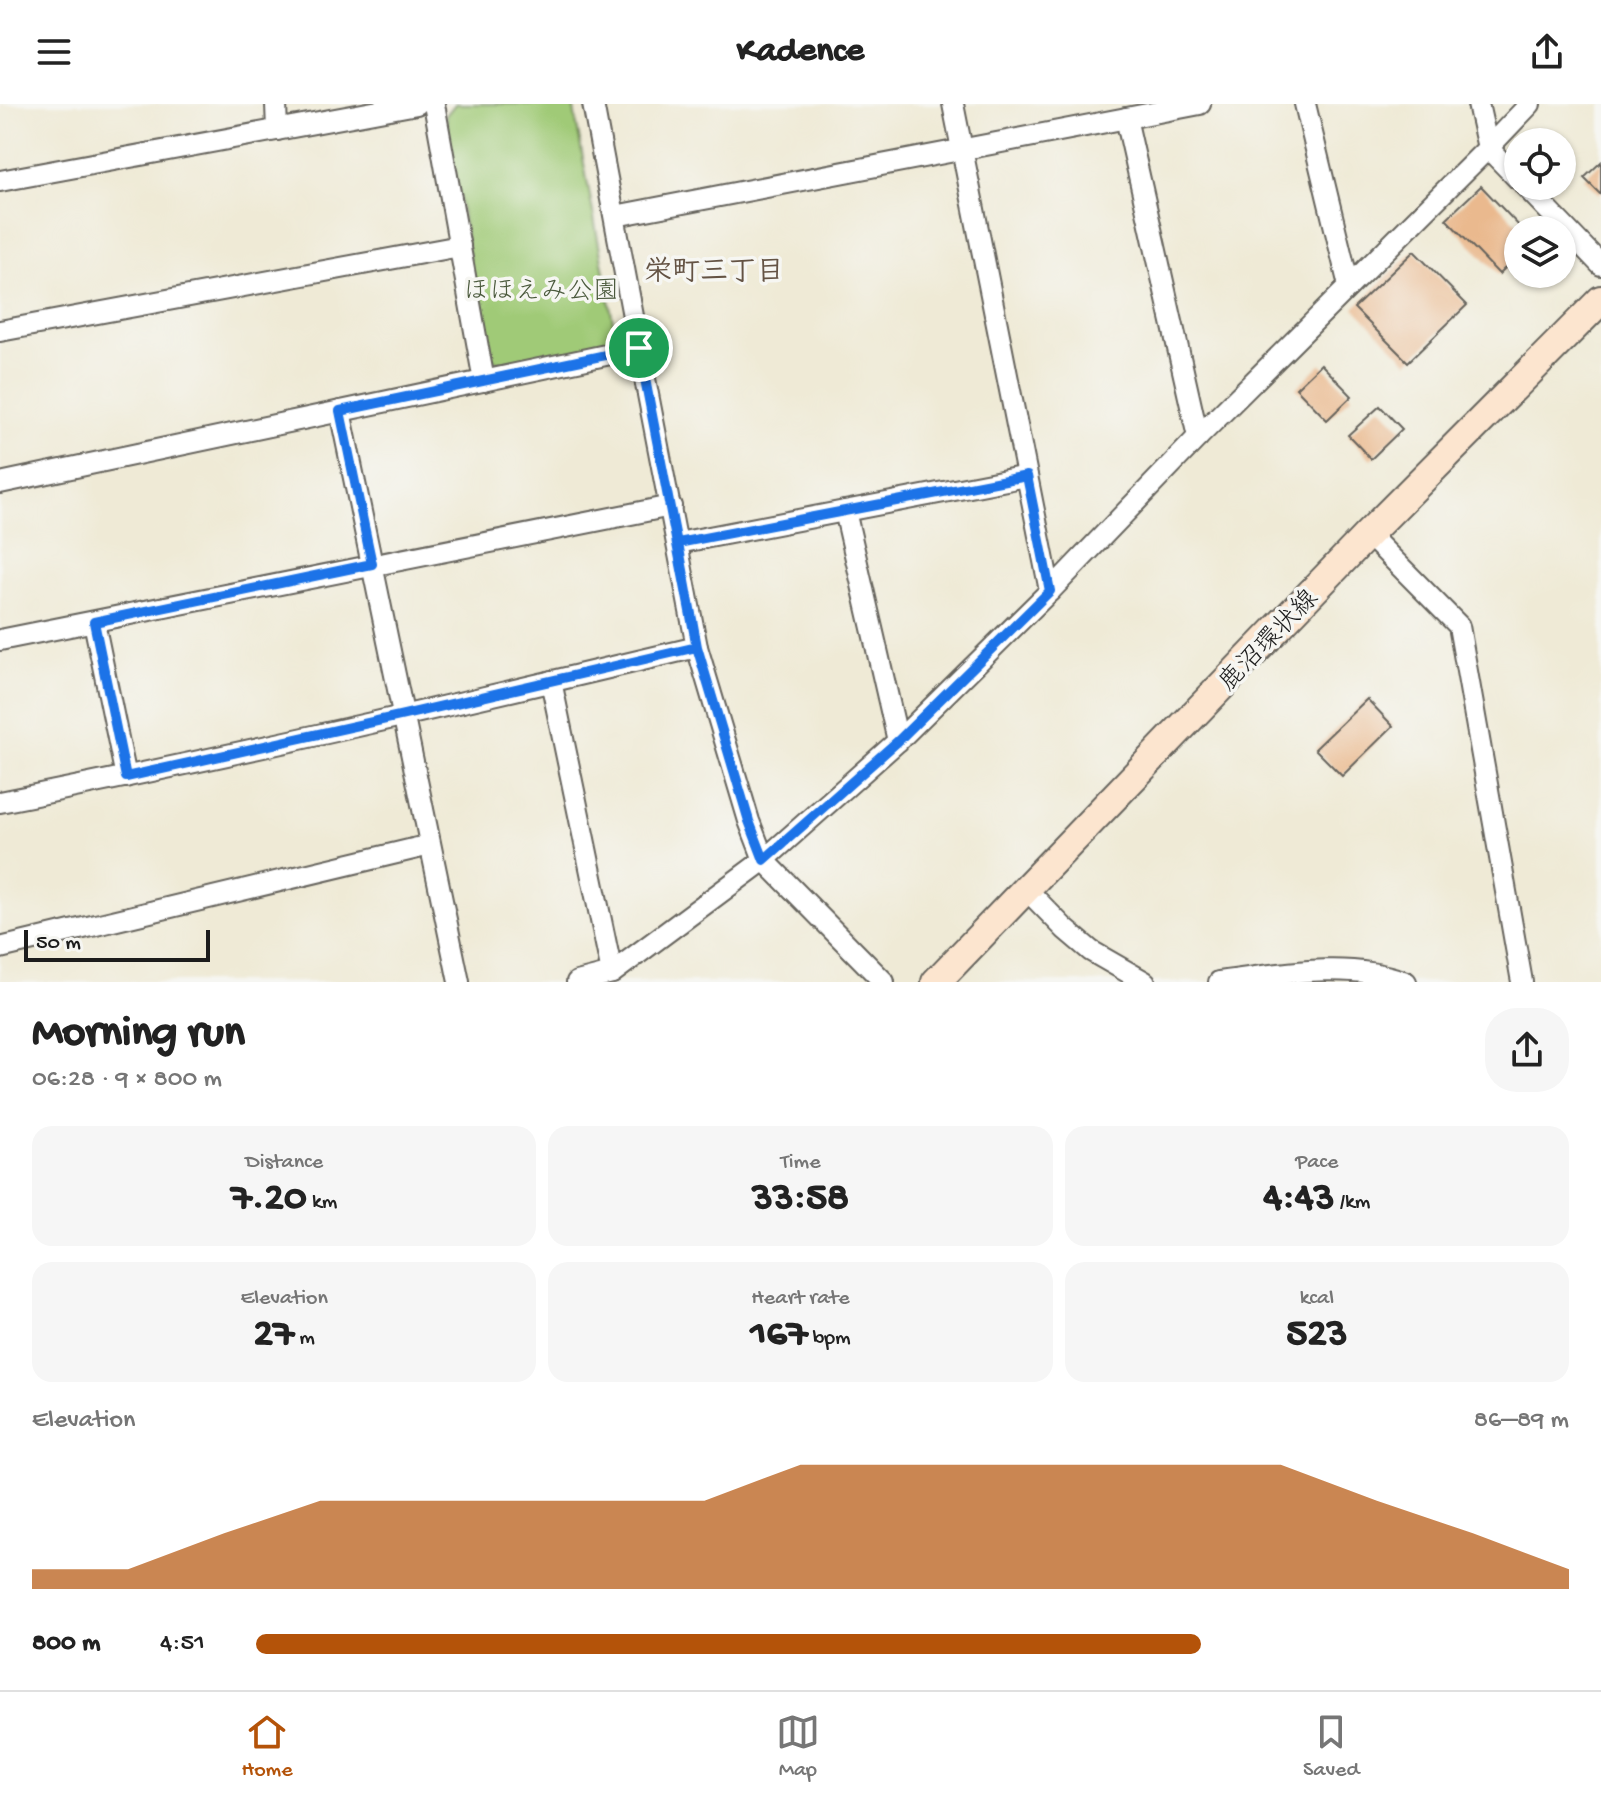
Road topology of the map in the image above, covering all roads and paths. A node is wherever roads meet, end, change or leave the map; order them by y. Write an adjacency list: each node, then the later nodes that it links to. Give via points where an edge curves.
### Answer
1 (276, 104): 11 (street)
2 (417, 104): 11 (street)
3 (434, 104): 18 (street)
4 (593, 104): 17 (street)
5 (953, 104): 13 (street)
6 (1200, 104): 10 (street)
7 (1305, 104): 20 (street)
8 (1478, 104): 12 (street)
9 (1530, 104): 12 (street)
10 (1126, 118): 13 (street); 26 (street)
11 (277, 130): 15 (street)
12 (1488, 148): 14 (street); 20 (street)
13 (962, 150): 17 (street); 27 (street)
14 (1504, 165)
15 (0, 181)
16 (1538, 200): 19 (street)
17 (615, 216): 23 (street)
18 (460, 246): 22 (street); 24 (street)
19 (1601, 265)
20 (1349, 286): 26 (street)
21 (1601, 300): 31 (main road, 鹿沼環状線)
22 (0, 331)
23 (639, 348): 24 (street); 29 (street)
24 (484, 381): 25 (street)
25 (340, 411): 28 (street); 33 (street)
26 (1198, 437): 34 (street)
27 (1027, 476): 30 (street); 34 (street)
28 (0, 483)
29 (671, 506): 32 (street); 33 (street)
30 (845, 511): 32 (street); 40 (street)
31 (1368, 534): 45 (main road, 鹿沼環状線); 55 (street, via 1459,626)
32 (678, 543): 37 (street)
33 (372, 564): 35 (street); 39 (street)
34 (1050, 591): 40 (street)
35 (94, 622): 36 (street); 41 (street)
36 (0, 640)
37 (697, 647): 38 (street); 44 (street)
38 (551, 681): 39 (street); 47 (street)
39 (404, 715): 41 (street); 43 (street)
40 (898, 741): 44 (street)
41 (126, 777): 42 (street)
42 (0, 802)
43 (430, 845): 46 (street); 48 (street)
44 (764, 860): 47 (street); 50 (street)
45 (1027, 890): 51 (main road, 鹿沼環状線); 52 (street, via 1091,951)
46 (0, 948)
47 (612, 973): 49 (street)
48 (459, 982)
49 (577, 982)
50 (884, 982)
51 (936, 982)
52 (1145, 982)
53 (1219, 982): 54 (street, via 1319,971 1368,973)
54 (1406, 982)
55 (1522, 982)

